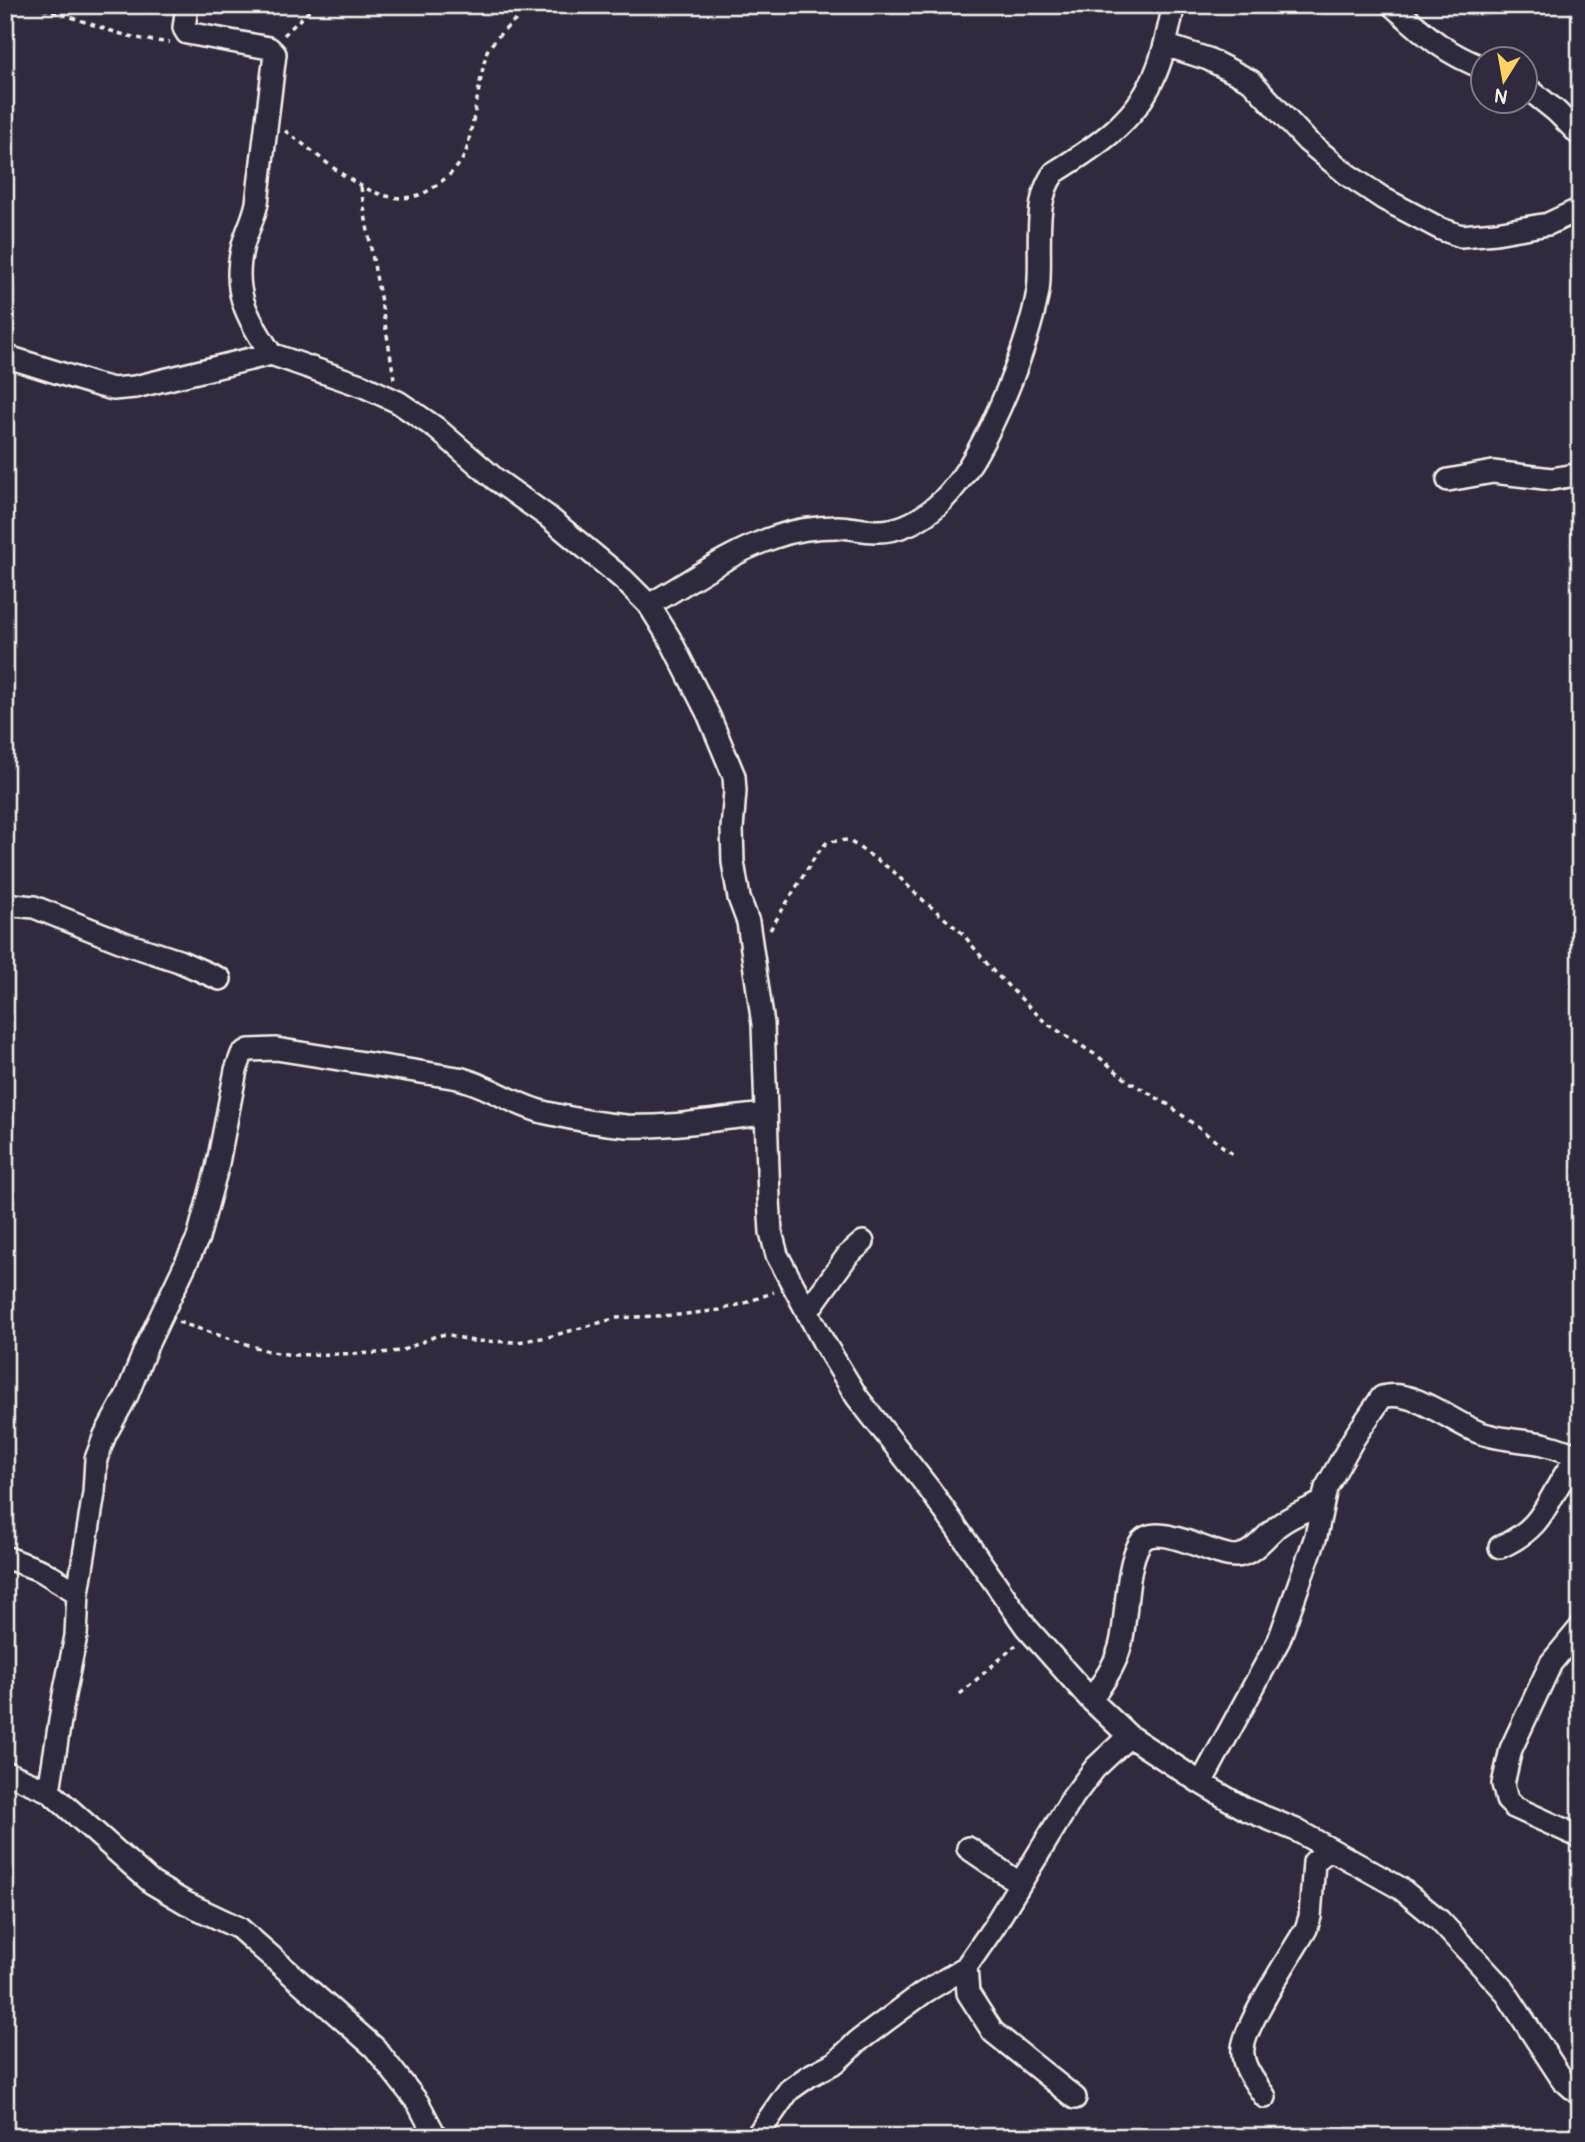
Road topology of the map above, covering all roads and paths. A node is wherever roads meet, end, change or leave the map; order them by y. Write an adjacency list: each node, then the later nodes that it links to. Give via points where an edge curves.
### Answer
1 (23, 5): 9 (path, via 140,38 176,42)
2 (187, 5): 9 (street, via 184,28)
3 (315, 5): 11 (path, via 287,30)
4 (497, 5): 8 (path)
5 (539, 5): 8 (path)
6 (1174, 5): 10 (street)
7 (1392, 5): 12 (street, via 1437,45)
8 (519, 16): 16 (path, via 487,51 465,155 450,176 411,198)
9 (189, 34): 11 (street)
10 (1165, 45): 17 (street, via 1251,80 1307,141 1348,175 1441,229 1480,236 1548,224); 23 (street, via 1153,80 1131,114 1107,138 1049,179 1041,212 1038,290 1023,348 1004,399 951,491 934,509 904,527 877,532 809,529 775,537)
11 (274, 51): 14 (street)
12 (1470, 62)
13 (1540, 99): 15 (street)
14 (269, 120): 16 (path); 18 (street, via 257,203 238,276 245,309)
15 (1580, 135)
16 (361, 187): 20 (path)
17 (1580, 209)
18 (271, 354): 19 (street, via 135,387 113,388); 20 (street)
19 (5, 356)
20 (398, 402): 23 (street, via 591,551)
21 (1580, 474): 22 (street, via 1552,479 1493,472)
22 (1448, 481)
23 (649, 606): 25 (street, via 687,669 734,776 733,862)
24 (5, 908): 26 (street, via 34,907)
25 (752, 955): 27 (street, via 763,1024); 28 (path, via 816,855 827,842 848,840 893,871 962,933 1046,1023 1099,1056 1128,1082 1169,1105)
26 (220, 979)
27 (766, 1114): 30 (street, via 771,1232 776,1255); 32 (street, via 652,1126 604,1123 519,1105 458,1077 276,1049 249,1049 236,1070 206,1214)
28 (1235, 1156)
29 (863, 1242): 31 (street, via 848,1255)
30 (791, 1282): 31 (street); 32 (path, via 720,1310 617,1318 517,1342 473,1341 446,1334 401,1351 381,1353 271,1352)
31 (807, 1312): 39 (street, via 857,1397 930,1490)
32 (160, 1317): 37 (street, via 96,1459)
33 (1579, 1456): 34 (street, via 1545,1445 1495,1438 1415,1400 1392,1394 1382,1397 1354,1438); 35 (street, via 1536,1524)
34 (1321, 1503): 41 (street, via 1280,1524 1238,1556 1165,1535 1140,1542 1121,1645 1111,1671); 44 (street, via 1316,1536 1279,1640)
35 (1500, 1547)
36 (5, 1557): 37 (street, via 42,1571)
37 (78, 1593): 45 (street, via 76,1636)
38 (1580, 1628): 46 (street, via 1551,1663 1511,1749 1503,1784 1514,1807)
39 (1031, 1633): 40 (path); 41 (street)
40 (960, 1694)
41 (1091, 1700): 42 (street)
42 (1129, 1736): 44 (street); 49 (street, via 1073,1797)
43 (5, 1772): 45 (street)
44 (1200, 1783): 48 (street)
45 (49, 1791): 54 (street, via 152,1883 239,1928 343,2019 397,2075)
46 (1580, 1837)
47 (968, 1848): 49 (street)
48 (1330, 1849): 51 (street, via 1400,1888 1439,1920 1504,1990 1562,2078); 52 (street, via 1314,1862 1307,1929 1248,2030 1242,2049 1247,2069)
49 (1019, 1884): 50 (street)
50 (966, 1967): 53 (street, via 968,1993 993,2032); 55 (street, via 914,2000 836,2062 789,2090)
51 (1580, 2095)
52 (1265, 2097)
53 (1075, 2098)
54 (436, 2137)
55 (756, 2137)

